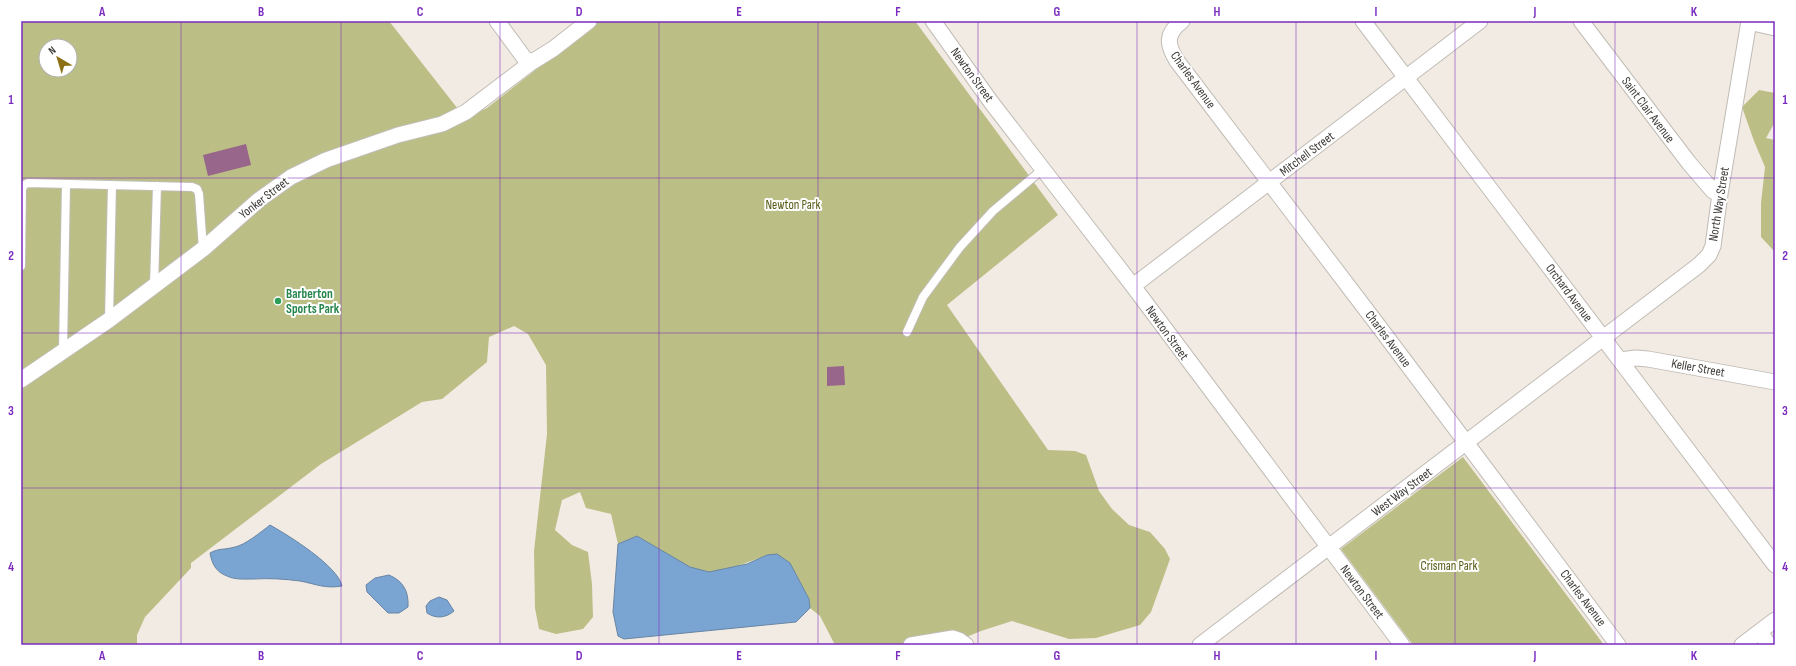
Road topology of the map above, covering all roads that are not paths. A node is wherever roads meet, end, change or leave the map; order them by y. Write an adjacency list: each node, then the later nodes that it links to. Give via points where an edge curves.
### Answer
1 (497, 21): 10 (street, via 525,59)
2 (589, 21): 10 (street, Yonker Street)
3 (933, 21): 12 (street, Newton Street)
4 (1363, 21): 11 (street, Orchard Avenue)
5 (1480, 21): 11 (street, Mitchell Street)
6 (1581, 21): 17 (street, Saint Clair Avenue, via 1700,177 1713,191)
7 (1749, 22): 9 (street); 17 (street, North Way Street)
8 (1178, 25): 13 (street, Charles Avenue, via 1170,35 1170,49)
9 (1775, 28)
10 (532, 62): 18 (street, Yonker Street, via 466,112 442,124 391,137 326,160 291,177)
11 (1406, 78): 13 (street, Mitchell Street); 24 (street, Orchard Avenue)
12 (1043, 169): 21 (street, Newton Street); 23 (lane, via 993,211 960,247 923,297)
13 (1269, 182): 21 (street, Mitchell Street); 29 (street, Charles Avenue)
14 (66, 184): 15 (lane); 19 (lane, via 24,185); 25 (lane)
15 (112, 185): 16 (lane); 22 (lane)
16 (157, 186): 18 (lane, via 197,189); 20 (lane)
17 (1720, 194): 24 (street, North Way Street, via 1713,246 1709,255)
18 (203, 249): 20 (street, Yonker Street)
19 (21, 266)
20 (154, 286): 22 (street, Yonker Street)
21 (1133, 286): 30 (street, Newton Street)
22 (109, 320): 25 (street, Yonker Street)
23 (907, 332)
24 (1604, 338): 26 (street, Orchard Avenue); 29 (street, West Way Street)
25 (64, 352): 27 (street, Yonker Street)
26 (1620, 360): 28 (street, Keller Street, via 1648,359); 31 (street, Orchard Avenue)
27 (21, 380)
28 (1775, 382)
29 (1467, 444): 30 (street, West Way Street); 38 (street, Charles Avenue)
30 (1329, 547): 36 (street, West Way Street); 37 (street, Newton Street)
31 (1775, 565)
32 (1775, 620): 33 (street)
33 (1760, 632): 39 (street); 40 (street)
34 (911, 645): 35 (street, via 953,638)
35 (966, 645)
36 (1200, 645)
37 (1402, 645)
38 (1618, 645)
39 (1742, 645)
40 (1769, 645)

